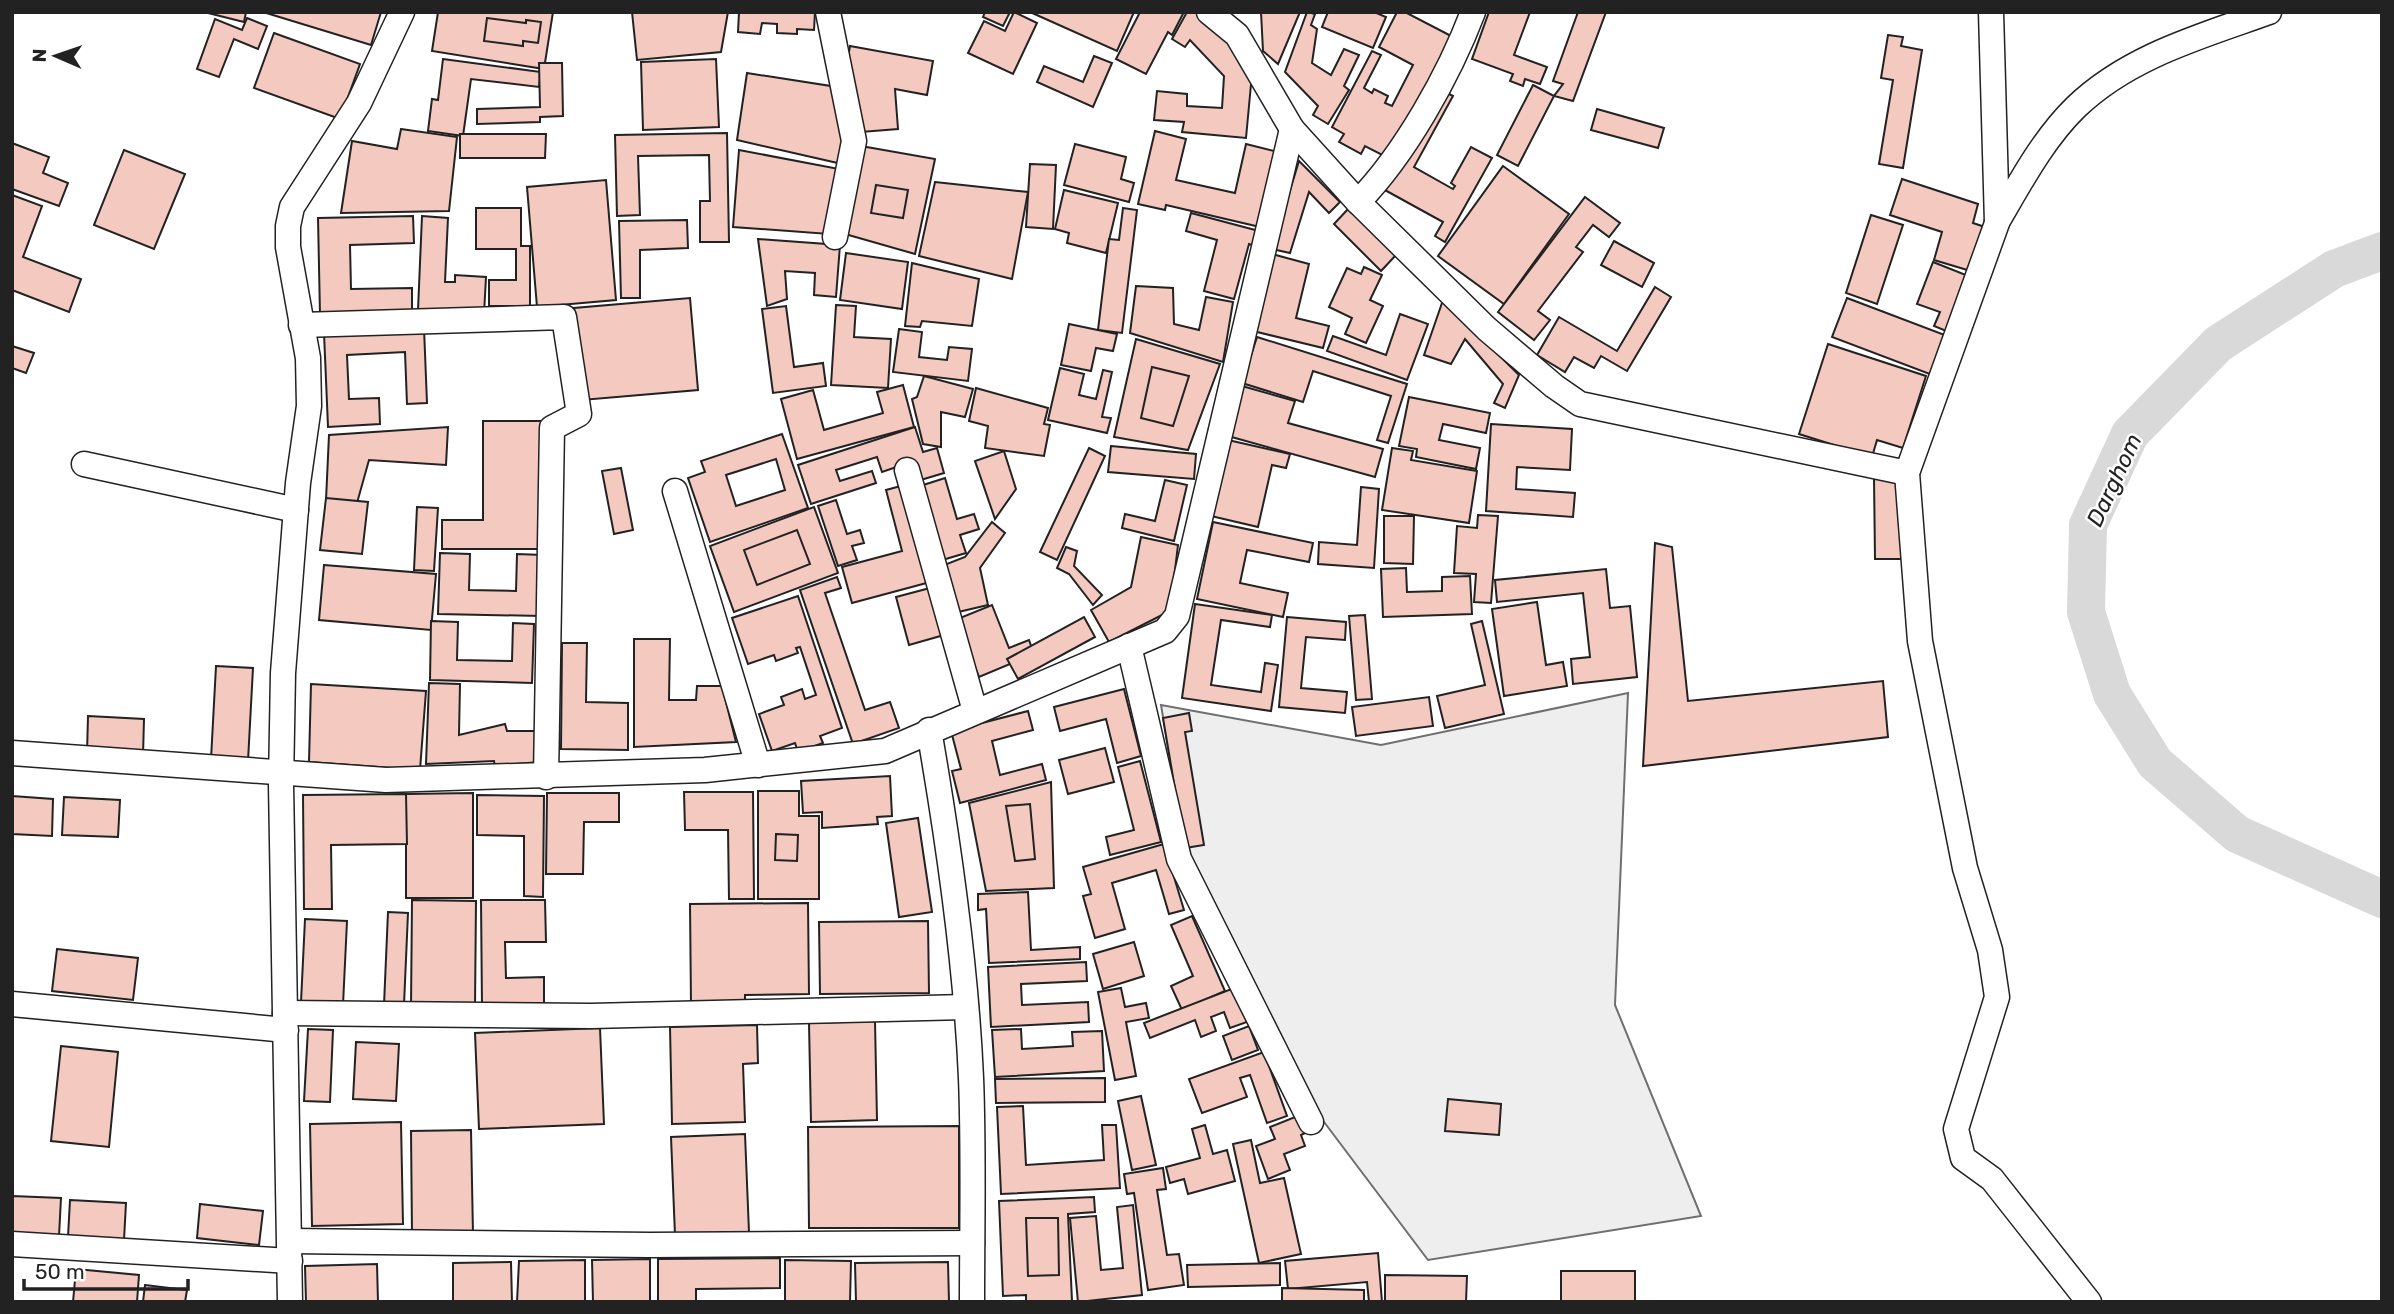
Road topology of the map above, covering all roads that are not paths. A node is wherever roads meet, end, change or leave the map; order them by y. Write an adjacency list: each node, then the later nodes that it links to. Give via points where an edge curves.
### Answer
1 (402, 12): 11 (street, via 359,103 292,207 288,247)
2 (828, 12): 10 (street, via 854,141)
3 (1209, 12): 7 (street, via 1237,35)
4 (1473, 12): 8 (street, via 1459,49 1387,174)
5 (1991, 12): 9 (street)
6 (2269, 12): 9 (street, via 2161,50 2077,106 2035,158)
7 (1292, 129): 8 (street); 17 (street, via 1178,616 1165,631)
8 (1358, 202): 14 (street, via 1487,328 1580,404)
9 (1997, 223): 14 (street)
10 (835, 237)
11 (301, 325): 16 (street, via 308,358 309,406); 23 (street, via 564,317 579,414 552,428)
12 (84, 464): 16 (street)
13 (907, 470): 18 (street)
14 (1907, 472): 33 (street, via 1920,641 1965,868 1990,950 1997,997 1955,1129 1963,1158 1992,1179)
15 (675, 491): 21 (street)
16 (296, 510): 22 (street, via 283,673)
17 (1129, 646): 18 (street); 27 (street, via 1179,859)
18 (975, 711): 19 (street)
19 (929, 730): 21 (street, via 885,751); 25 (street, via 949,845)
20 (12, 752): 22 (street)
21 (758, 765): 23 (street)
22 (281, 775): 23 (street, via 386,780); 26 (street)
23 (546, 776)
24 (12, 1004): 26 (street)
25 (965, 1007): 26 (street); 28 (street, via 971,1078)
26 (286, 1022): 30 (street)
27 (1311, 1122)
28 (972, 1243): 30 (street); 32 (street)
29 (12, 1244): 30 (street)
30 (290, 1251): 31 (street)
31 (290, 1302)
32 (972, 1302)
33 (2089, 1302)

